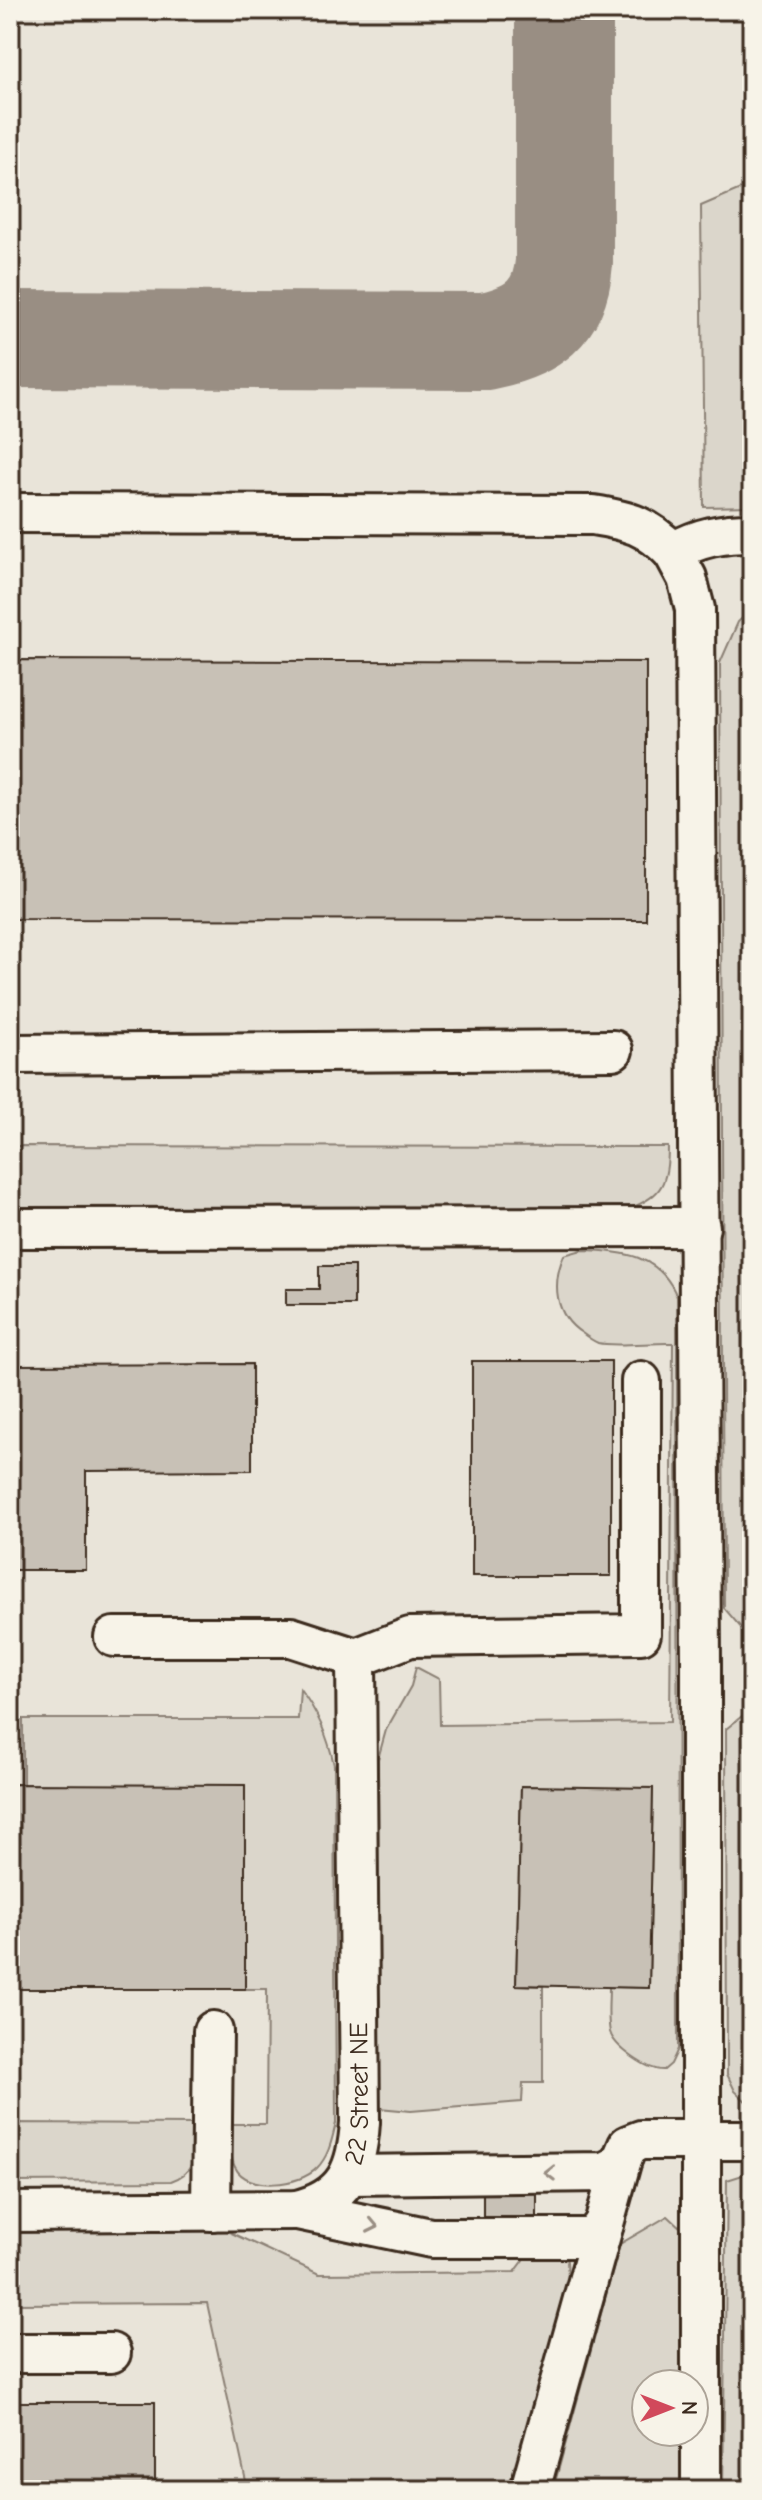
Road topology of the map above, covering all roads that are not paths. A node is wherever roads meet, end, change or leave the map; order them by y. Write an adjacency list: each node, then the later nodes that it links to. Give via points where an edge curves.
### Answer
1 (10, 513): 3 (street, via 593,515 624,520 653,533)
2 (752, 533): 3 (street, via 722,533)
3 (673, 552): 6 (street, via 695,609)
4 (613, 1050): 5 (street)
5 (10, 1054)
6 (700, 1227): 7 (street); 12 (street)
7 (10, 1228)
8 (641, 1381): 10 (street, via 641,1634 410,1637)
9 (114, 1637): 10 (street, via 291,1637)
10 (356, 1658): 15 (street, 22 Street NE, via 360,2122)
11 (213, 2031): 17 (street)
12 (701, 2140): 13 (street); 14 (street, via 634,2141); 23 (street)
13 (752, 2140)
14 (622, 2159): 15 (street, one-way to 15, via 605,2172); 19 (street)
15 (350, 2175): 16 (street, 22 Street NE, via 317,2205)
16 (297, 2210): 17 (street, 22 Street NE); 19 (street, one-way to 19, via 431,2238 587,2238)
17 (211, 2211): 18 (street, 22 Street NE)
18 (10, 2212)
19 (604, 2224): 22 (street)
20 (10, 2353): 21 (street)
21 (111, 2353)
22 (531, 2486)
23 (701, 2490)

